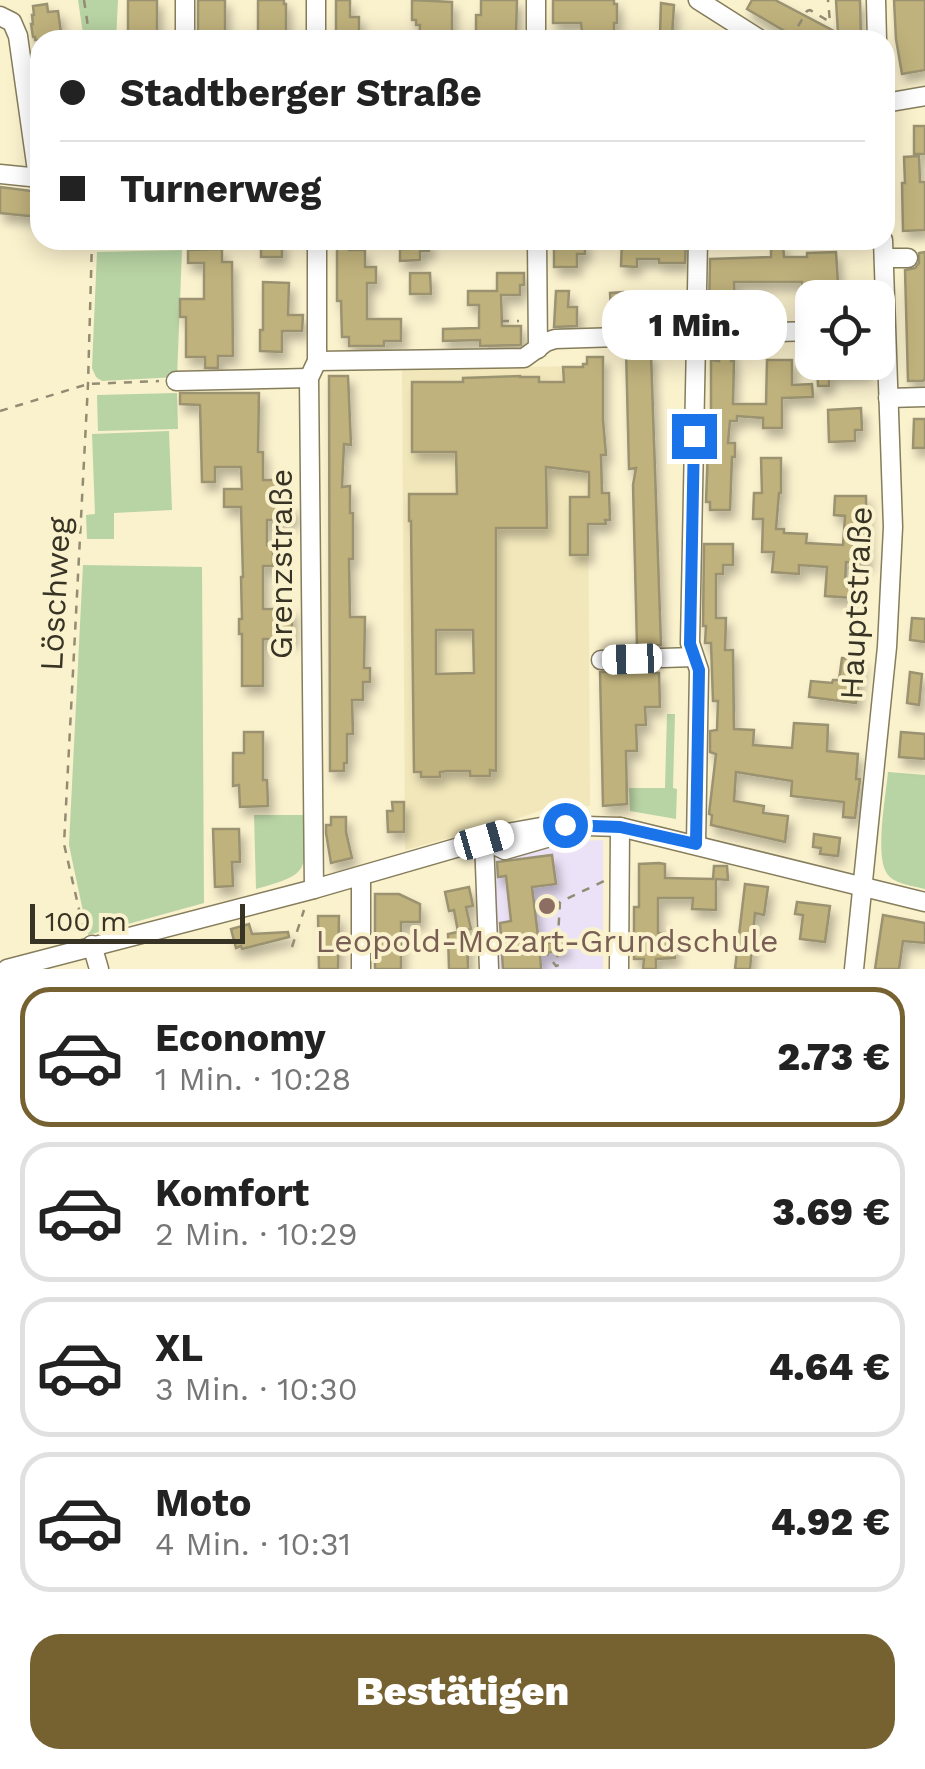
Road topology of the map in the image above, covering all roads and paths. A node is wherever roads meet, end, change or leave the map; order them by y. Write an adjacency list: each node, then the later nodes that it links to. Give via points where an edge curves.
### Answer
1 (84, 0): 9 (path)
2 (185, 0): 10 (street)
3 (316, 0): 11 (street)
4 (536, 0): 12 (street)
5 (698, 0): 13 (street)
6 (828, 0): 14 (path, via 830,22 810,10)
7 (876, 0): 15 (street)
8 (0, 16): 18 (street, via 18,36)
9 (88, 30)
10 (185, 30)
11 (316, 30)
12 (536, 30)
13 (745, 30)
14 (796, 30)
15 (877, 30)
16 (925, 96): 17 (street)
17 (895, 101)
18 (30, 117)
19 (0, 174): 20 (street)
20 (30, 177)
21 (92, 250): 37 (path, Löschweg)
22 (317, 250): 34 (street, Grenzstraße)
23 (537, 250): 30 (street)
24 (698, 250): 32 (street)
25 (884, 250): 28 (street, Hauptstraße)
26 (887, 250): 27 (street)
27 (908, 258)
28 (883, 280)
29 (501, 321): 30 (path)
30 (538, 321): 33 (street)
31 (795, 332): 32 (street)
32 (696, 335): 33 (street, via 555,339); 41 (street)
33 (538, 349): 34 (street, via 524,358)
34 (314, 369): 36 (street); 49 (street, Grenzstraße)
35 (886, 380): 39 (street, Hauptstraße)
36 (176, 381): 37 (path)
37 (88, 384): 40 (path); 51 (path, Löschweg, via 64,844)
38 (925, 397): 39 (street)
39 (888, 398): 48 (street, Hauptstraße, via 892,568)
40 (0, 412)
41 (694, 657): 42 (street); 45 (street)
42 (602, 660)
43 (620, 827): 44 (street, via 565,825); 45 (street); 46 (street)
44 (484, 840): 47 (street); 57 (street)
45 (696, 844): 48 (street)
46 (618, 874): 53 (path, via 560,902 559,966); 58 (street)
47 (361, 876): 49 (street); 56 (street)
48 (864, 886): 50 (street); 59 (street, Hauptstraße)
49 (308, 890): 51 (street); 52 (path)
50 (925, 902)
51 (92, 945): 54 (street); 55 (street)
52 (292, 947)
53 (546, 948)
54 (7, 969)
55 (98, 969)
56 (361, 969)
57 (489, 969)
58 (619, 969)
59 (854, 969)

